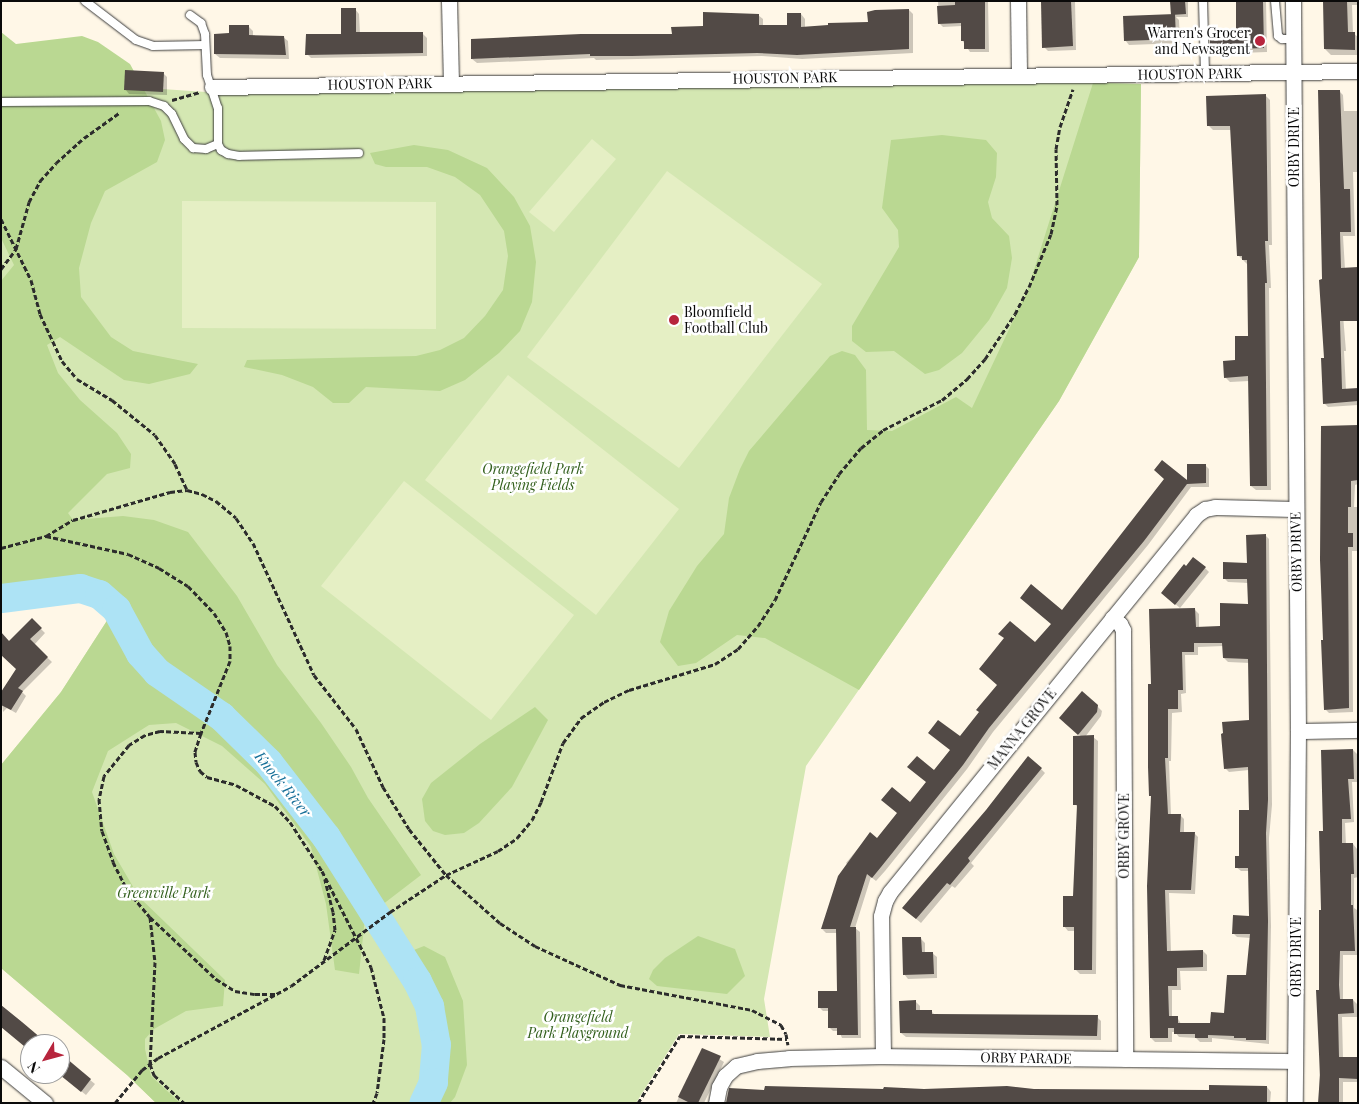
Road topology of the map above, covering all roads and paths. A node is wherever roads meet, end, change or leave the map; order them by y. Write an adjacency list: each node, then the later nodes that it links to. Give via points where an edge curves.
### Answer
1 (85, 1): 9 (lane, via 136,40 154,46)
2 (449, 1): 15 (street)
3 (1018, 1): 13 (street)
4 (1203, 1): 12 (lane)
5 (1275, 1): 8 (lane, via 1278,36)
6 (1293, 1): 8 (street, ORBY DRIVE)
7 (190, 15): 9 (lane, via 201,23)
8 (1293, 39): 11 (street, ORBY DRIVE)
9 (205, 45): 16 (lane)
10 (1358, 71): 11 (street, HOUSTON PARK)
11 (1294, 73): 12 (street, HOUSTON PARK); 25 (street, ORBY DRIVE)
12 (1204, 74): 14 (street, HOUSTON PARK)
13 (1019, 76): 14 (street, HOUSTON PARK); 15 (street, HOUSTON PARK)
14 (1077, 76): 33 (path, via 1056,148 1057,205 1051,234 1015,314 985,359 942,400 883,430 861,448 821,502 776,600 738,650 715,664 629,690 581,718 563,743 532,820 517,838 498,851)
15 (451, 83): 16 (street, HOUSTON PARK)
16 (212, 87): 17 (path, via 172,101); 19 (lane, via 218,108)
17 (149, 101): 18 (lane); 19 (lane, via 168,110 184,139 193,148 206,149); 22 (path, via 108,119 45,175 29,202)
18 (1, 102)
19 (218, 144): 20 (lane, via 228,154 239,156)
20 (359, 154)
21 (1, 219): 22 (path)
22 (16, 249): 23 (path); 24 (path, via 31,280 51,341 62,361 77,379 112,400 155,435 175,464)
23 (1, 269)
24 (187, 490): 26 (path, via 73,520); 33 (path, via 216,501 236,518 252,543 314,675 356,729 383,787 409,830)
25 (1295, 509): 28 (street, MANNA GROVE, via 1205,509 1173,541); 30 (street, ORBY DRIVE)
26 (46, 536): 27 (path); 31 (path, via 128,554 159,568 188,586 214,613 226,632 230,661)
27 (1, 548)
28 (1112, 618): 39 (street, MANNA GROVE, via 885,901 881,916); 41 (street, ORBY GROVE, via 1123,630)
29 (1358, 730): 30 (street)
30 (1298, 731): 42 (street, ORBY DRIVE)
31 (201, 733): 32 (path, via 195,752 200,771 207,777 236,785 274,806 290,822); 34 (path, via 160,731 145,735 129,745 104,776 99,799 102,831 112,862 128,891)
32 (322, 871): 35 (path); 36 (path, via 335,930)
33 (446, 875): 35 (path); 38 (path, via 500,923 581,969 644,991 752,1010 781,1024)
34 (150, 917): 37 (path, via 216,979 235,991); 43 (path, via 155,962)
35 (355, 937): 36 (path); 48 (path, via 370,967 384,1018 384,1039)
36 (324, 961): 37 (path)
37 (276, 994): 43 (path)
38 (787, 1039): 40 (path); 49 (path, via 680,1036)
39 (884, 1056): 40 (street, ORBY PARADE); 41 (street, ORBY PARADE)
40 (789, 1058): 50 (street, ORBY PARADE, via 757,1061 730,1070 719,1087)
41 (1125, 1059): 42 (street, ORBY PARADE)
42 (1295, 1061): 51 (street, ORBY DRIVE)
43 (150, 1064): 46 (path); 47 (path, via 154,1075)
44 (1, 1067): 45 (street)
45 (45, 1103)
46 (115, 1103)
47 (184, 1103)
48 (373, 1103)
49 (638, 1103)
50 (716, 1103)
51 (1295, 1103)

